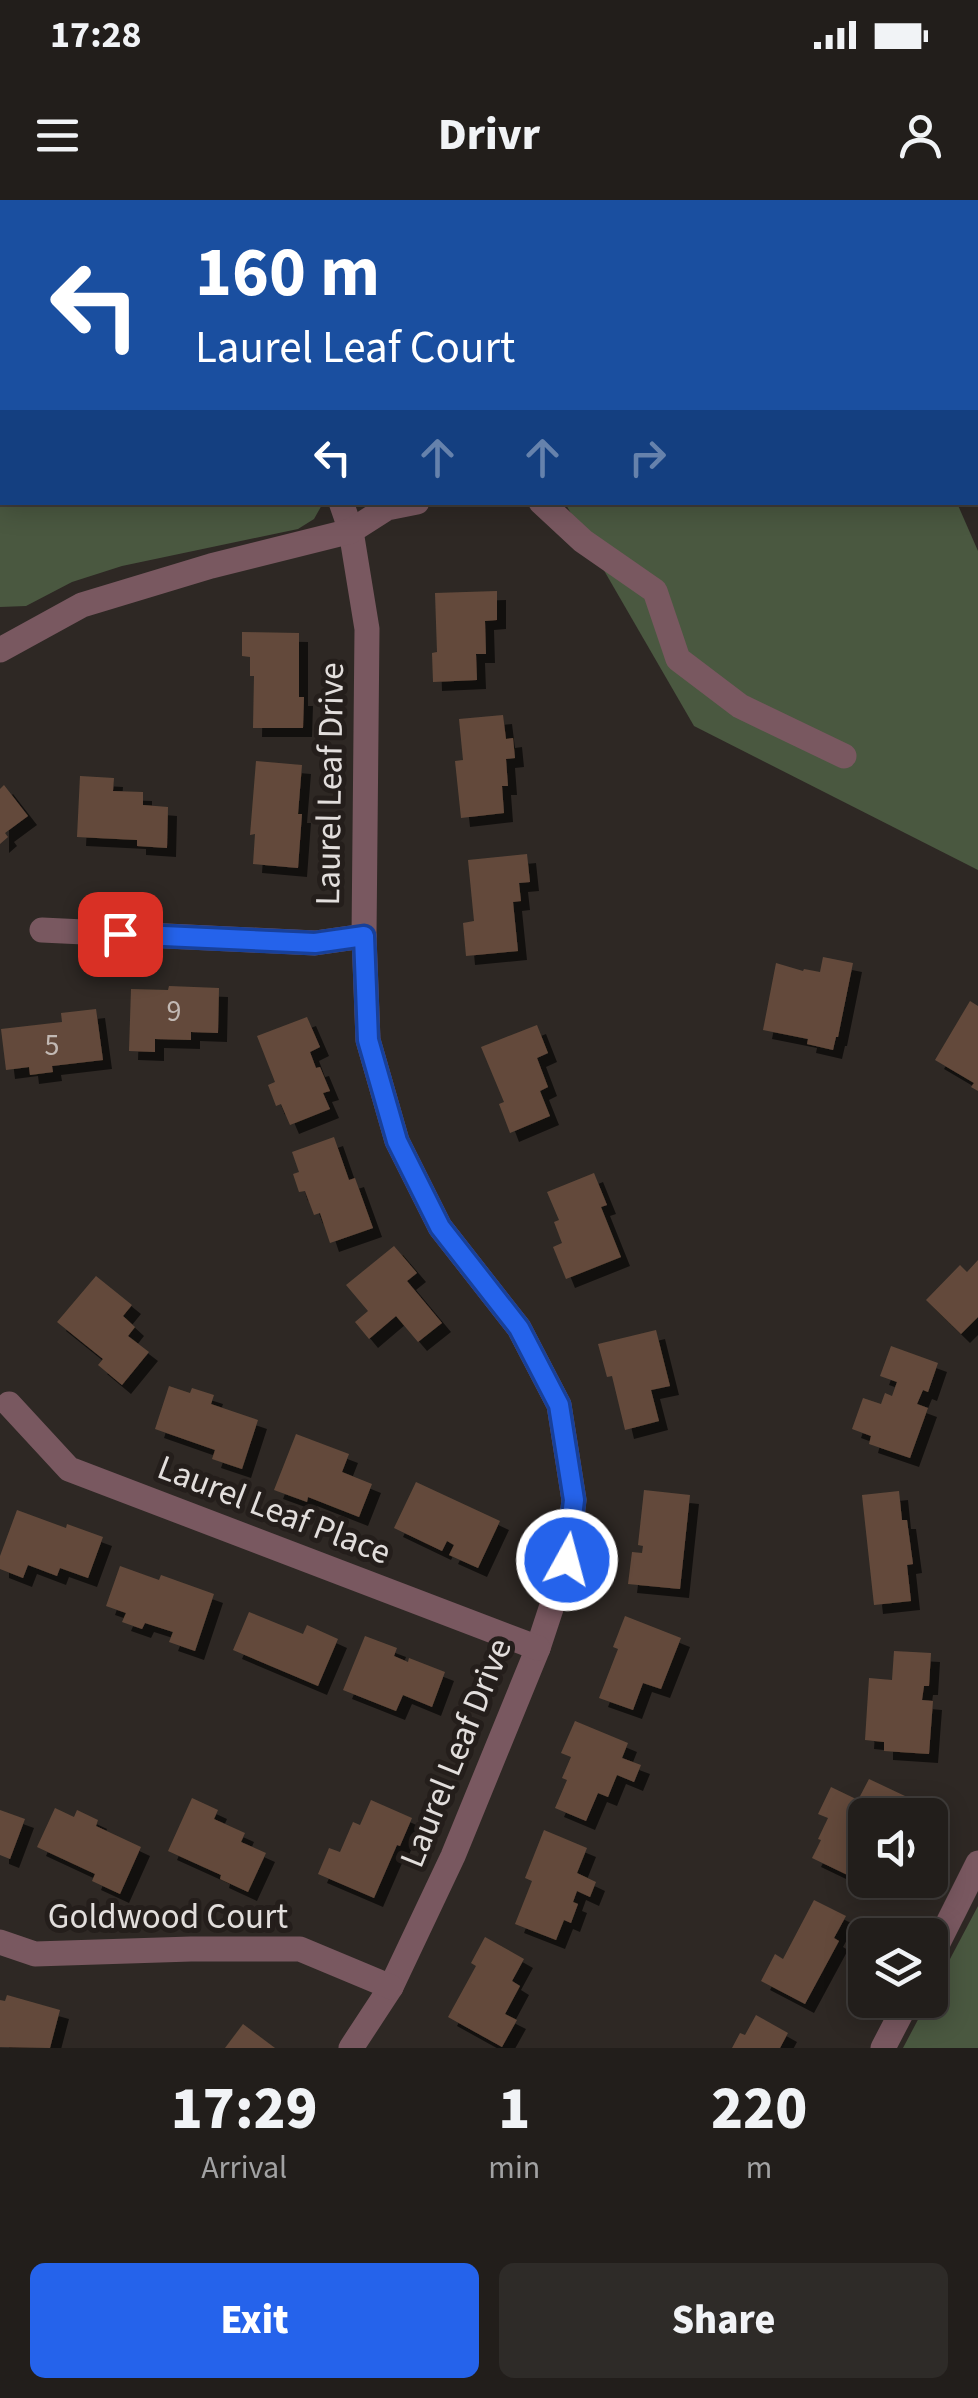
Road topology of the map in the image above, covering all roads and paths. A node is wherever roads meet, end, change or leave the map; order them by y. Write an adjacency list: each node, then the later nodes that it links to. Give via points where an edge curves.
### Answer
1 (342, 505): 4 (street, Laurel Leaf Drive)
2 (402, 505): 4 (street)
3 (544, 505): 6 (street, via 656,591 678,660 740,706)
4 (351, 532): 5 (street, via 82,605); 8 (street, Laurel Leaf Drive, via 367,629)
5 (0, 650)
6 (844, 756)
7 (42, 930): 8 (street, via 315,943)
8 (364, 936): 10 (street, Laurel Leaf Drive, via 368,1040 397,1141 440,1227 519,1328 559,1405 574,1500 567,1560)
9 (9, 1404): 10 (street, Laurel Leaf Place, via 69,1469)
10 (538, 1648): 14 (street, Laurel Leaf Drive)
11 (978, 1863): 12 (street)
12 (948, 1924)
13 (0, 1942): 14 (street, Goldwood Court, via 35,1954 300,1949)
14 (391, 1987): 16 (street, Laurel Leaf Drive)
15 (898, 2018): 17 (street)
16 (351, 2048)
17 (882, 2048)

